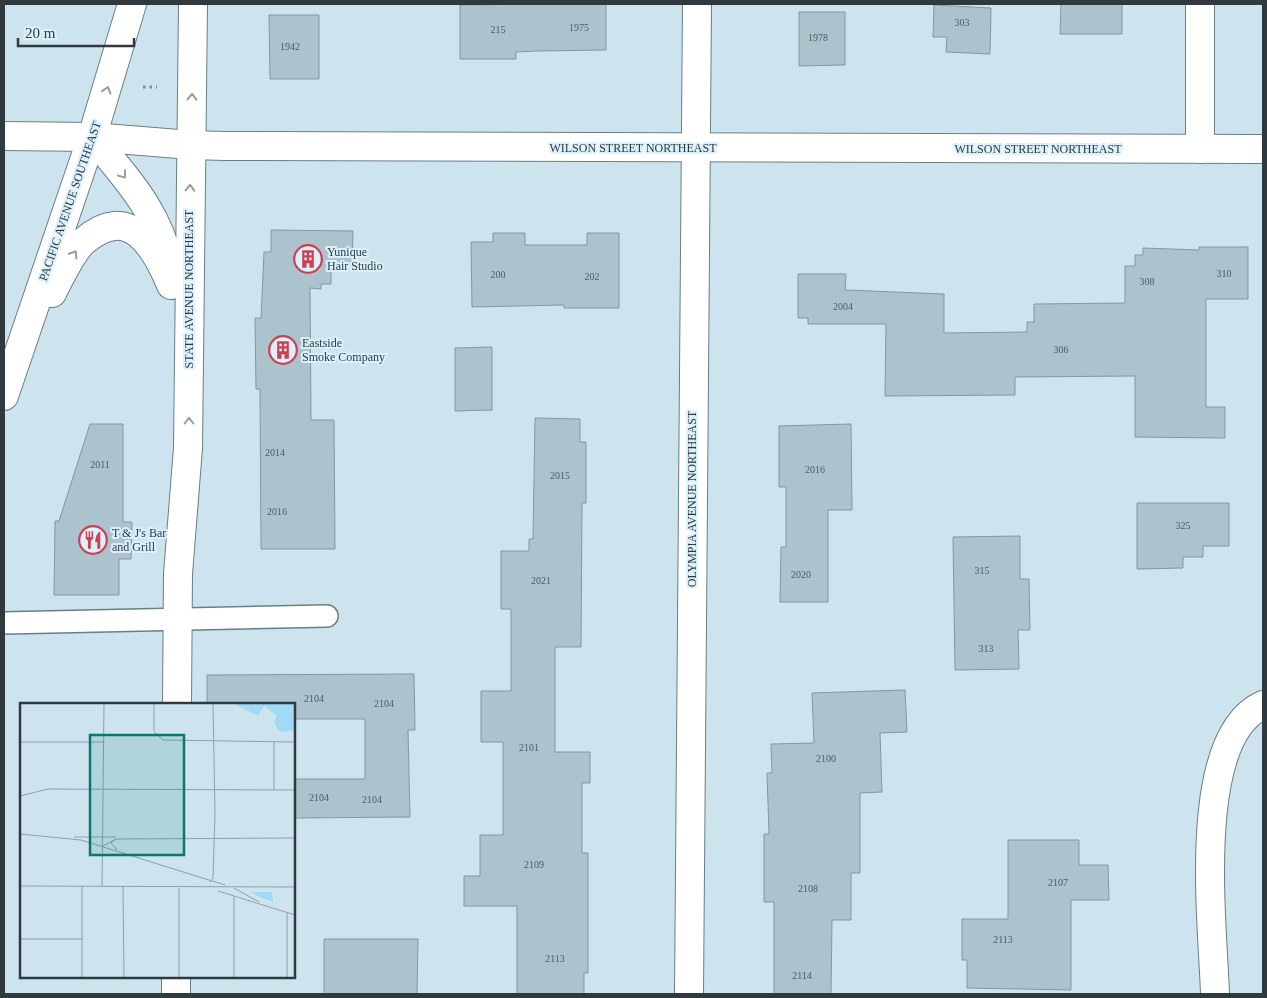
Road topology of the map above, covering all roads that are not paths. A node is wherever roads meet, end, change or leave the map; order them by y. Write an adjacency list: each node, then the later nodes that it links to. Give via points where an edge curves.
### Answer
1 (132, 4): 6 (street, PACIFIC AVENUE SOUTHEAST, one-way to 1)
2 (194, 4): 7 (street, STATE AVENUE NORTHEAST, one-way to 2)
3 (697, 4): 8 (street, OLYMPIA AVENUE NORTHEAST)
4 (1200, 4): 9 (street)
5 (4, 136): 6 (street, WILSON STREET NORTHEAST)
6 (92, 137): 7 (street, WILSON STREET NORTHEAST); 11 (street, STATE AVENUE NORTHEAST, one-way to 11, via 156,221 168,253); 12 (street, PACIFIC AVENUE SOUTHEAST)
7 (191, 145): 8 (street, WILSON STREET NORTHEAST); 13 (street, STATE AVENUE NORTHEAST, one-way to 7, via 188,448)
8 (694, 148): 9 (street, WILSON STREET NORTHEAST); 21 (street, OLYMPIA AVENUE NORTHEAST)
9 (1200, 149): 10 (street, WILSON STREET NORTHEAST)
10 (1263, 149)
11 (171, 285): 12 (street, one-way to 11, via 56,283 82,242 103,228 120,226 138,231 151,244); 13 (street, STATE AVENUE NORTHEAST, via 171,444)
12 (7, 385)
13 (178, 574): 15 (street, STATE AVENUE NORTHEAST)
14 (327, 616): 15 (lane)
15 (177, 618): 16 (lane); 17 (street, STATE AVENUE NORTHEAST)
16 (4, 623)
17 (177, 703)
18 (1258, 707): 22 (street, via 1232,737 1221,764 1210,824)
19 (176, 978): 20 (street)
20 (176, 994)
21 (689, 994)
22 (1215, 994)

